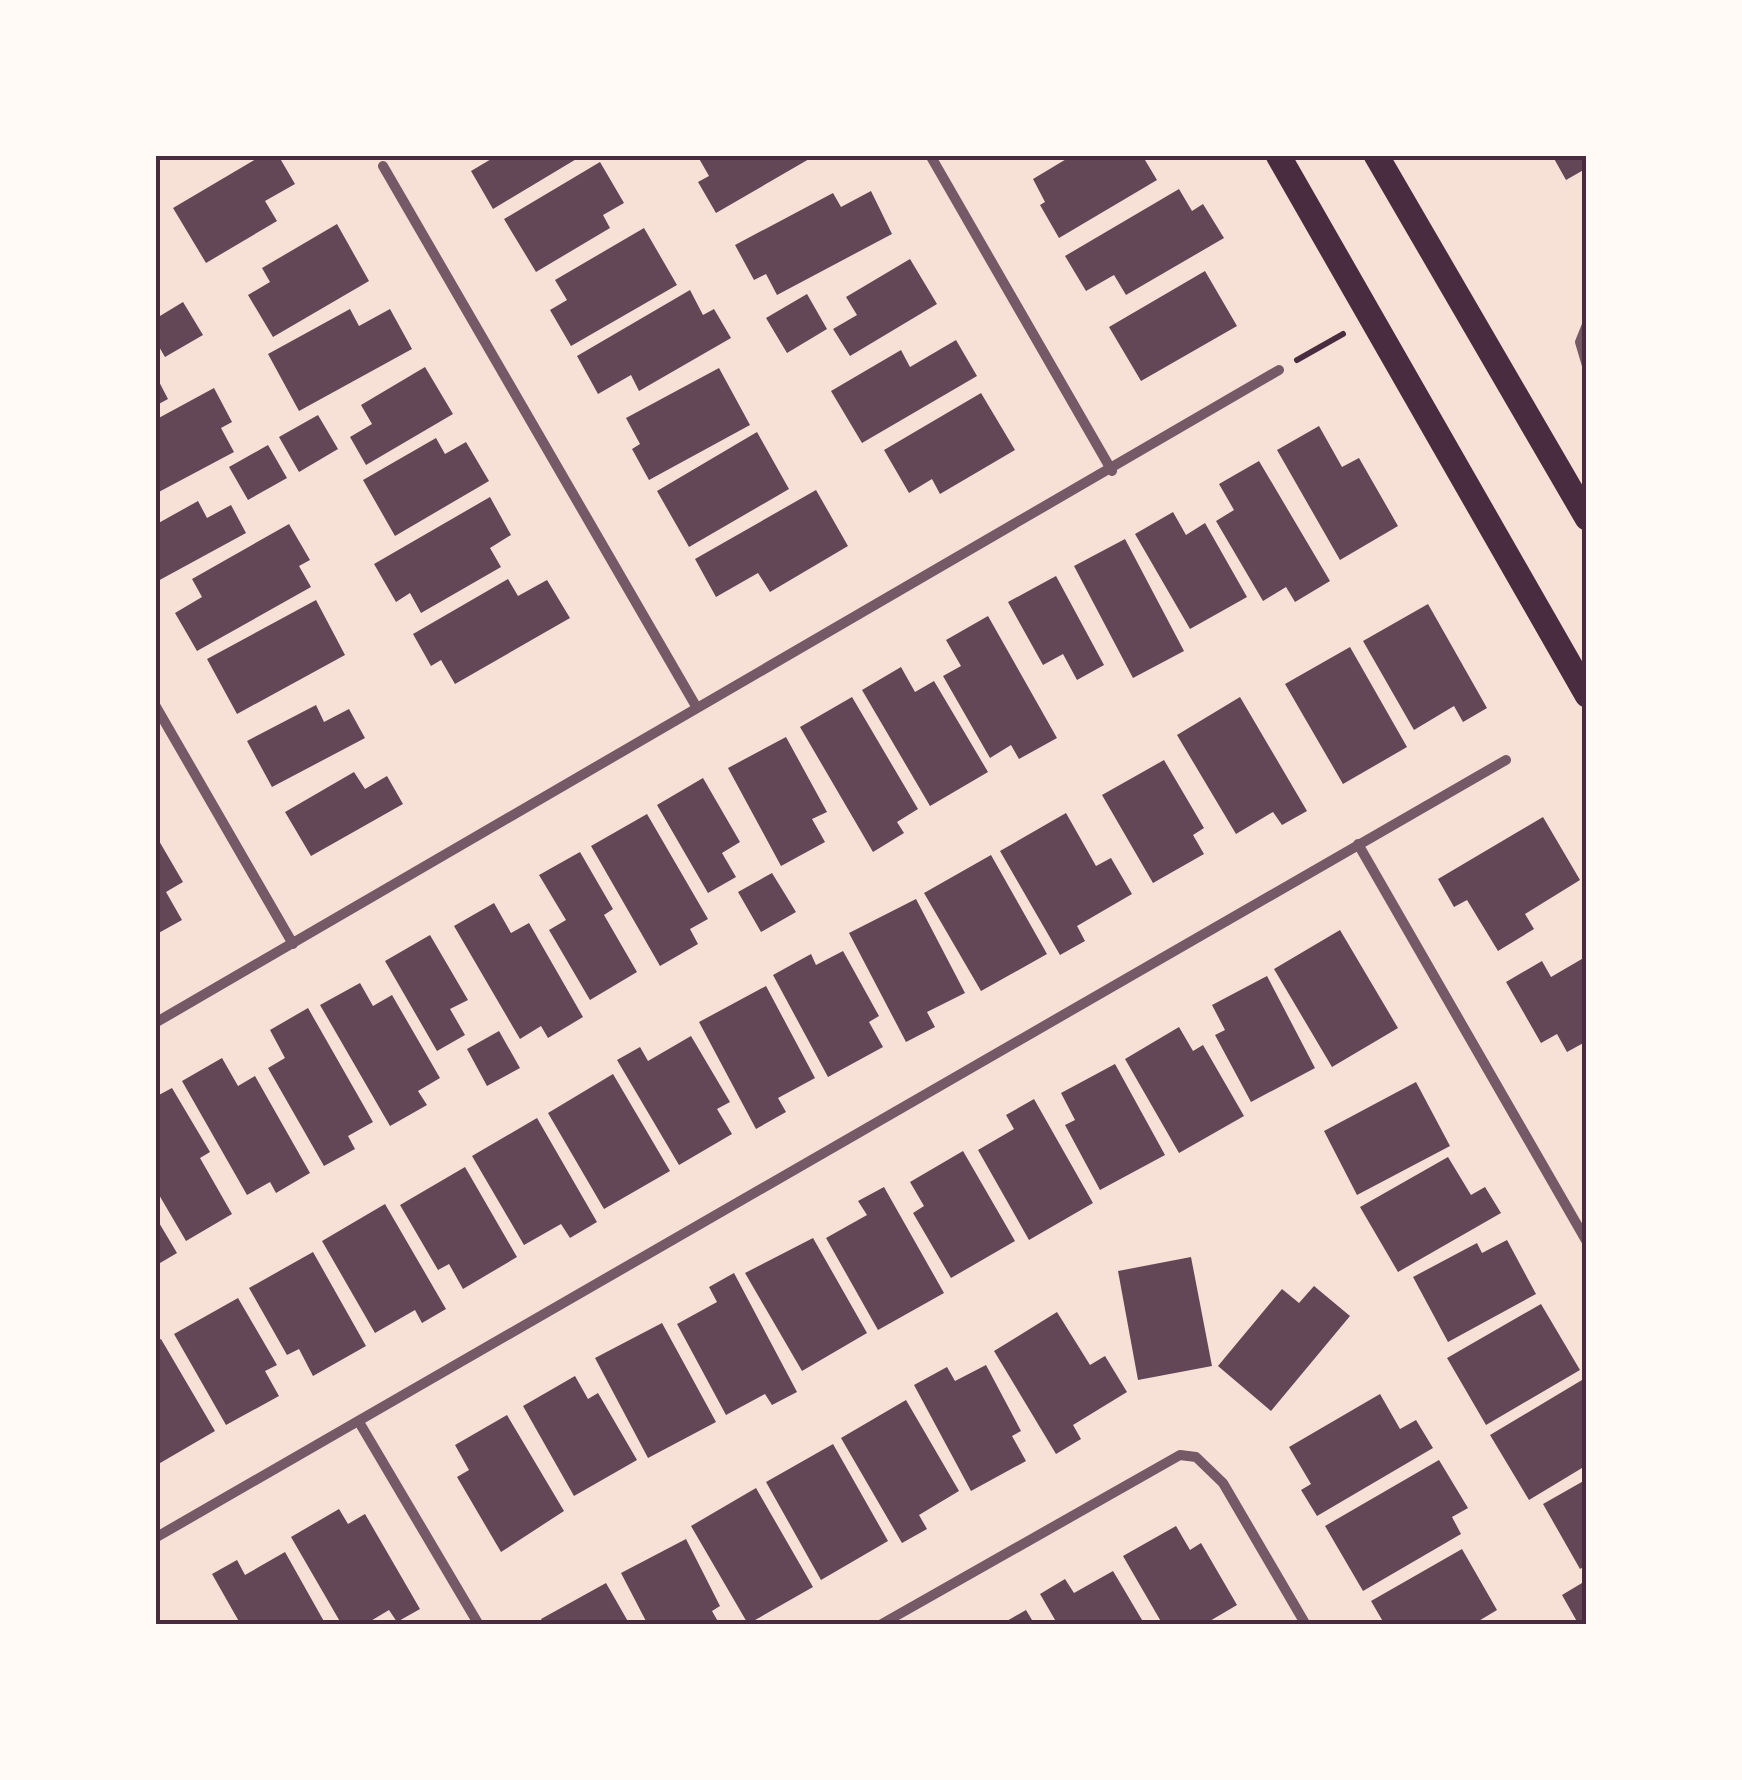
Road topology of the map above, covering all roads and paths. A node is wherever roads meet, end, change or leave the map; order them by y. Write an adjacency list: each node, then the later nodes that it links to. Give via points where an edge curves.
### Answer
1 (930, 155): 9 (street)
2 (1278, 155): 11 (main road)
3 (1376, 155): 10 (main road)
4 (383, 166): 13 (street)
5 (1587, 322): 7 (lane, via 1578,342)
6 (1343, 334): 8 (path)
7 (1587, 368)
8 (1279, 370): 9 (street)
9 (1112, 471): 13 (street)
10 (1587, 518)
11 (1587, 695)
12 (155, 705): 16 (street)
13 (697, 708): 16 (street)
14 (1506, 760): 15 (street)
15 (1358, 844): 18 (street); 19 (street)
16 (293, 944): 17 (street)
17 (155, 1022)
18 (1587, 1242)
19 (359, 1422): 20 (street); 21 (street)
20 (155, 1538)
21 (479, 1625)
22 (880, 1625): 23 (street, via 1166,1459 1196,1457 1223,1483)
23 (1306, 1625)

